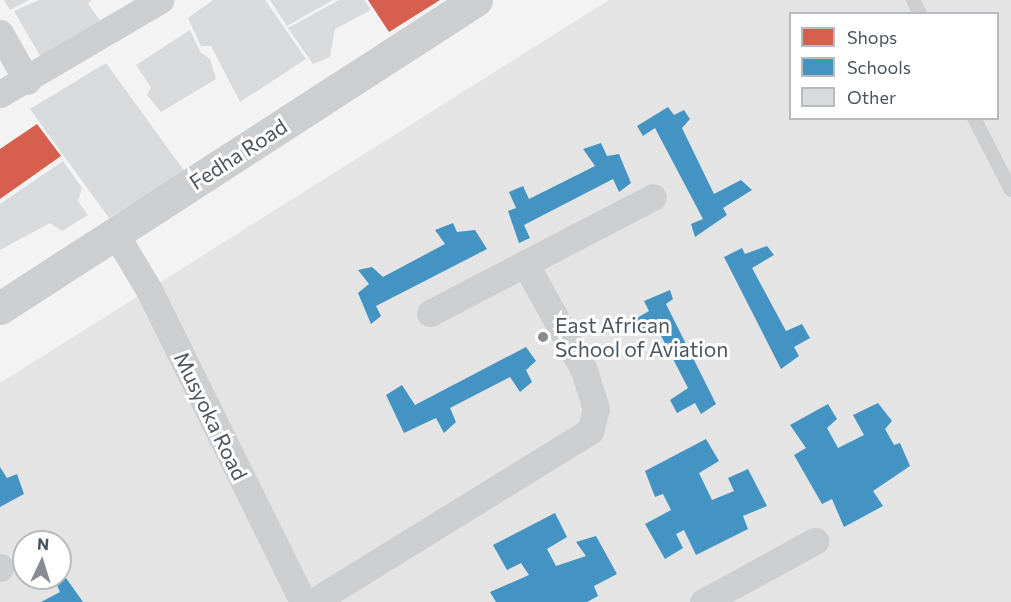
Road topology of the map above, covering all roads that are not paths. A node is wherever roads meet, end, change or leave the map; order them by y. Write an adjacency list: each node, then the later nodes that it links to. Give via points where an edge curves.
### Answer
1 (476, 0): 9 (street, Fedha Road)
2 (155, 1): 4 (street)
3 (0, 33): 4 (street)
4 (27, 81): 5 (street)
5 (0, 94)
6 (975, 120): 7 (lane)
7 (1011, 190)
8 (653, 197): 10 (street)
9 (115, 233): 11 (street, Fedha Road); 14 (street, Musyoka Road, via 149,290)
10 (525, 263): 12 (street); 15 (street, via 584,370 597,409 590,431)
11 (0, 308)
12 (430, 313)
13 (815, 541): 16 (street)
14 (303, 602)
15 (314, 602)
16 (703, 602)

